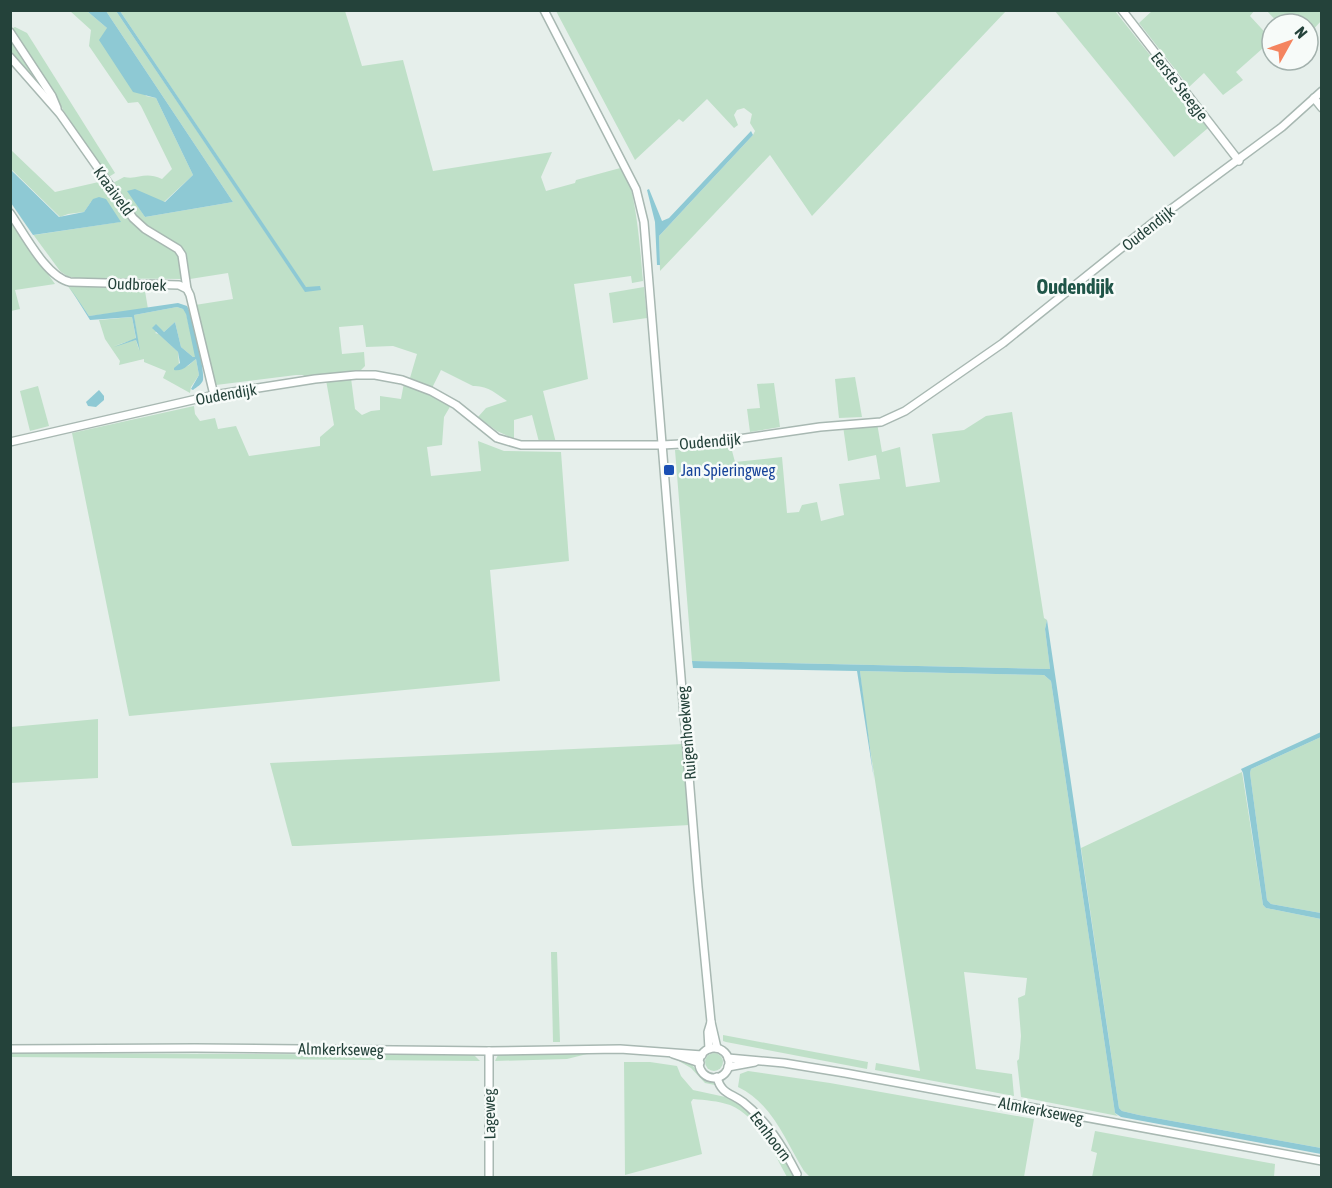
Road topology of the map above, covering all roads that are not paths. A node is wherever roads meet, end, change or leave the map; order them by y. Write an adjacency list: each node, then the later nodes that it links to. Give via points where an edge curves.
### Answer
1 (544, 10): 14 (street, via 636,189 644,222)
2 (1122, 10): 9 (street, Eerste Steegje)
3 (10, 32): 8 (street, Kraaiveld)
4 (10, 57): 8 (street, Kraaiveld)
5 (1322, 91): 6 (street, Oudendijk)
6 (1314, 98): 7 (street); 9 (street, Oudendijk)
7 (1322, 108)
8 (60, 114): 11 (street, Kraaiveld, via 134,218 178,249)
9 (1239, 161): 14 (street, Oudendijk, via 1155,221 1003,343 897,417 718,442)
10 (10, 213): 11 (street, Oudbroek, via 51,272 61,280 175,285)
11 (187, 289): 12 (street, Oudbroek)
12 (214, 395): 13 (street, Oudendijk); 14 (street, Oudendijk, via 315,379 375,375 431,391 456,405 497,438 509,442 538,446)
13 (10, 442)
14 (662, 445): 16 (street, Ruigenhoekweg, via 711,1022 708,1032)
15 (10, 1048): 17 (street, Almkerkseweg)
16 (713, 1049): 18 (street, via 726,1053); 19 (street)
17 (489, 1051): 19 (street, Almkerkseweg, via 620,1049); 25 (street, Lageweg)
18 (728, 1058): 20 (street, Almkerkseweg); 21 (street)
19 (701, 1059): 22 (street, via 703,1072)
20 (759, 1061): 21 (street, Almkerkseweg); 23 (street, Almkerkseweg, via 845,1073)
21 (728, 1067): 22 (street)
22 (717, 1077): 24 (street, Eenhoorn, via 725,1092 760,1118)
23 (1322, 1161)
24 (797, 1174)
25 (489, 1178)

